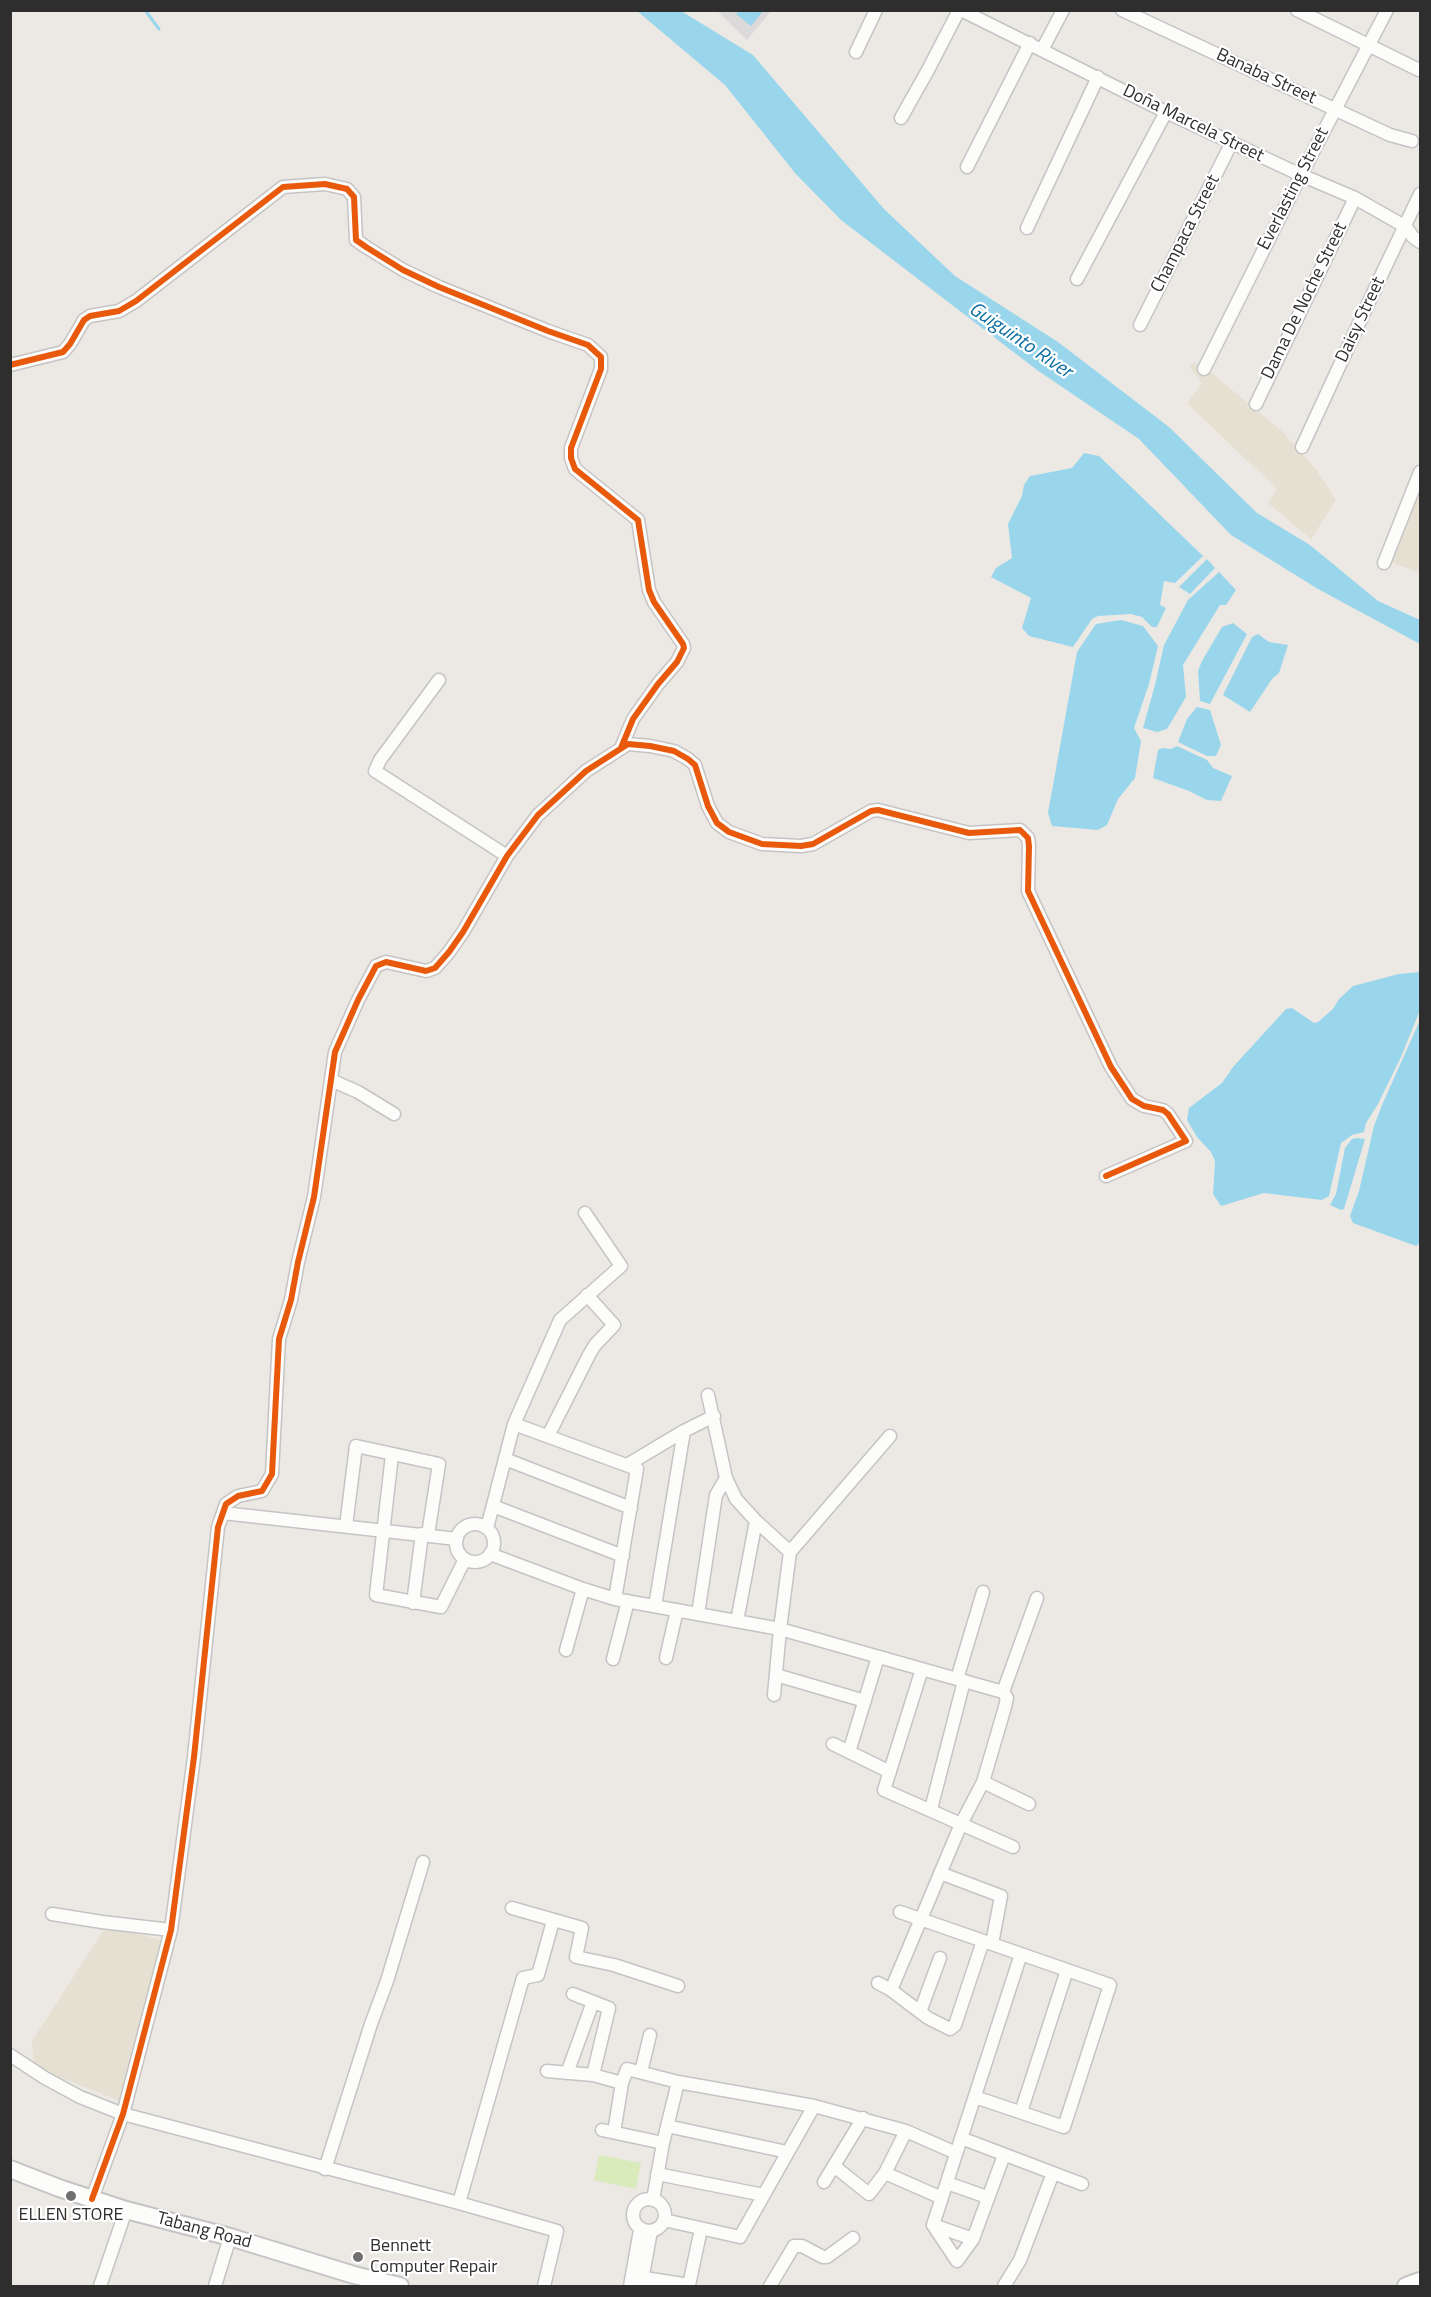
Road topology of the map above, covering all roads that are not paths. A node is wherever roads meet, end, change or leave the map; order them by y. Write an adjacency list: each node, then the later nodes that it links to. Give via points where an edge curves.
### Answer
1 (876, 10): 10 (street)
2 (960, 10): 7 (street, Doña Marcela Street); 15 (street)
3 (1063, 10): 9 (street)
4 (1122, 10): 13 (street, Banaba Street)
5 (1297, 10): 8 (street)
6 (1387, 10): 8 (street, Everlasting Street)
7 (1029, 43): 9 (street, Doña Marcela Street); 18 (street)
8 (1370, 45): 11 (street); 13 (street, Everlasting Street)
9 (1042, 50): 12 (street, Doña Marcela Street)
10 (855, 52)
11 (1419, 70)
12 (1098, 77): 14 (street, Doña Marcela Street); 23 (street)
13 (1336, 109): 16 (street, Banaba Street, via 1389,135); 19 (street, Everlasting Street)
14 (1166, 112): 17 (street, Doña Marcela Street); 25 (street)
15 (901, 118)
16 (1412, 141)
17 (1232, 142): 19 (street, Doña Marcela Street); 26 (street, Champaca Street)
18 (967, 167)
19 (1300, 175): 21 (street, Doña Marcela Street); 28 (street, Everlasting Street)
20 (1420, 194): 22 (street, Daisy Street)
21 (1355, 198): 22 (street, Doña Marcela Street); 29 (street, Dama De Noche Street)
22 (1406, 227): 24 (street, Doña Marcela Street); 30 (street, Daisy Street)
23 (1027, 228)
24 (1420, 242)
25 (1077, 279)
26 (1140, 325)
27 (10, 365): 34 (street, via 63,352 84,320 119,311 136,301 283,187 325,184 347,189 354,197 356,240 366,247 439,287 588,345 601,357 601,369 571,458 575,469 638,520 649,590 684,648 633,719)
28 (1204, 369)
29 (1256, 404)
30 (1302, 447)
31 (1420, 472): 32 (street)
32 (1384, 563)
33 (439, 680): 35 (street, via 375,771)
34 (621, 748): 35 (street, via 564,789); 38 (street, via 633,743 674,751 688,759 695,765 717,823 729,832 762,844 813,844 878,810 969,833 1025,833 1029,846 1028,891 1111,1067 1132,1100 1163,1110 1186,1141)
35 (507, 856): 36 (street, via 463,932 435,968 426,971 386,962 376,966 335,1052)
36 (331, 1080): 37 (street); 53 (street, via 314,1197 279,1339 272,1474 262,1491 231,1499)
37 (394, 1114)
38 (1106, 1176)
39 (585, 1213): 40 (street, via 621,1266)
40 (587, 1295): 43 (street, via 560,1320); 45 (street, via 614,1325 589,1355)
41 (708, 1395): 42 (street)
42 (714, 1416): 44 (street); 50 (street)
43 (514, 1424): 45 (street); 48 (street)
44 (684, 1431): 49 (street); 70 (street)
45 (548, 1436): 49 (street)
46 (890, 1436): 60 (street)
47 (392, 1455): 55 (street, via 356,1446); 57 (street); 58 (street, via 439,1464)
48 (506, 1459): 51 (street); 52 (street)
49 (627, 1465): 52 (street, via 637,1469)
50 (726, 1478): 54 (street, via 736,1499); 72 (street, via 716,1495)
51 (493, 1506): 56 (street); 62 (street)
52 (631, 1508): 62 (street)
53 (223, 1513): 55 (street); 100 (street, via 218,1527)
54 (756, 1521): 60 (street); 73 (street)
55 (346, 1526): 57 (street)
56 (487, 1528): 59 (street, via 471,1525 461,1530); 61 (street, via 494,1544)
57 (384, 1530): 58 (street); 69 (street, via 376,1595)
58 (425, 1534): 59 (street); 69 (street)
59 (457, 1539): 63 (street, via 458,1551)
60 (790, 1552): 74 (street)
61 (490, 1554): 63 (street, via 481,1561); 64 (street)
62 (623, 1556): 67 (street)
63 (465, 1559): 69 (street, via 441,1607)
64 (583, 1589): 67 (street); 75 (street)
65 (983, 1592): 81 (street)
66 (1037, 1598): 82 (street)
67 (615, 1599): 68 (street)
68 (628, 1601): 70 (street); 78 (street)
69 (413, 1603)
70 (655, 1606): 71 (street)
71 (677, 1610): 72 (street); 77 (street)
72 (698, 1614): 73 (street)
73 (737, 1621): 74 (street)
74 (780, 1629): 76 (street); 80 (street)
75 (566, 1650)
76 (878, 1657): 79 (street); 84 (street)
77 (666, 1658)
78 (613, 1659)
79 (922, 1669): 81 (street); 87 (street)
80 (776, 1675): 83 (street); 84 (street)
81 (960, 1680): 82 (street); 90 (street)
82 (1003, 1692): 88 (street, via 1007,1698 1005,1707)
83 (774, 1695)
84 (865, 1701): 86 (street)
85 (833, 1744): 86 (street)
86 (849, 1752): 87 (street)
87 (890, 1772): 90 (street, via 884,1790)
88 (983, 1782): 89 (street); 91 (street)
89 (1029, 1804)
90 (931, 1809): 91 (street)
91 (962, 1824): 92 (street); 94 (street)
92 (1013, 1847)
93 (423, 1862): 133 (street)
94 (940, 1873): 98 (street); 101 (street, via 1001,1896 1000,1911)
95 (512, 1908): 99 (street)
96 (900, 1912): 98 (street)
97 (52, 1914): 100 (street)
98 (921, 1919): 101 (street); 107 (street)
99 (554, 1921): 106 (street, via 582,1928 576,1956); 145 (street, via 538,1975 523,1978)
100 (171, 1930): 122 (street)
101 (988, 1942): 102 (street); 110 (street, via 955,2025 950,2029 944,2027)
102 (1021, 1954): 104 (street); 119 (street)
103 (940, 1958): 110 (street)
104 (1067, 1970): 121 (street); 121 (street, via 1110,1985 1096,2029 1064,2127)
105 (878, 1983): 107 (street)
106 (678, 1986)
107 (891, 1990): 110 (street)
108 (573, 1994): 109 (street)
109 (593, 2002): 115 (street); 116 (street, via 609,2008)
110 (920, 2012)
111 (650, 2035): 114 (street)
112 (10, 2055): 122 (street, via 80,2097)
113 (547, 2071): 115 (street)
114 (641, 2072): 117 (street); 118 (street, via 627,2069)
115 (567, 2073): 116 (street)
116 (593, 2076): 118 (street)
117 (678, 2082): 120 (street); 124 (street)
118 (622, 2083): 127 (street, via 608,2131)
119 (975, 2097): 121 (street); 126 (street)
120 (814, 2106): 123 (street); 128 (street)
121 (1021, 2112)
122 (123, 2114): 133 (street); 143 (street)
123 (863, 2118): 125 (street); 131 (street)
124 (667, 2126): 127 (street); 128 (street)
125 (906, 2131): 129 (street); 134 (street)
126 (961, 2138): 129 (street); 130 (street)
127 (663, 2143): 136 (street)
128 (787, 2152): 140 (street)
129 (956, 2153): 138 (street)
130 (1004, 2155): 135 (street); 141 (street)
131 (834, 2166): 134 (street, via 869,2194); 137 (street)
132 (10, 2169): 143 (main road, Tabang Road)
133 (325, 2169): 145 (street)
134 (885, 2173): 142 (street)
135 (1053, 2173): 139 (street); 162 (street, via 1020,2260)
136 (657, 2174): 140 (street); 144 (street)
137 (824, 2182)
138 (947, 2183): 141 (street); 142 (street)
139 (1082, 2184)
140 (764, 2195): 149 (street, via 740,2237)
141 (987, 2197): 153 (street)
142 (942, 2198): 148 (street)
143 (92, 2199): 146 (main road, Tabang Road)
144 (653, 2200): 147 (street, via 663,2208); 150 (street, via 638,2203 633,2212 634,2222)
145 (459, 2203): 160 (street, via 557,2231)
146 (126, 2210): 151 (main road, Tabang Road); 157 (street)
147 (664, 2220): 149 (street); 150 (street, via 660,2227)
148 (933, 2225): 153 (street); 153 (street, via 957,2260)
149 (701, 2229): 156 (street, via 689,2285)
150 (646, 2230): 156 (street)
151 (230, 2237): 154 (main road, Tabang Road); 158 (street)
152 (853, 2238): 161 (street, via 823,2257 794,2246)
153 (973, 2239)
154 (351, 2281): 159 (main road, Tabang Road)
155 (1420, 2281): 163 (main road)
156 (637, 2282)
157 (100, 2286)
158 (215, 2286)
159 (400, 2286)
160 (544, 2286)
161 (770, 2286)
162 (1004, 2286)
163 (1406, 2286)

